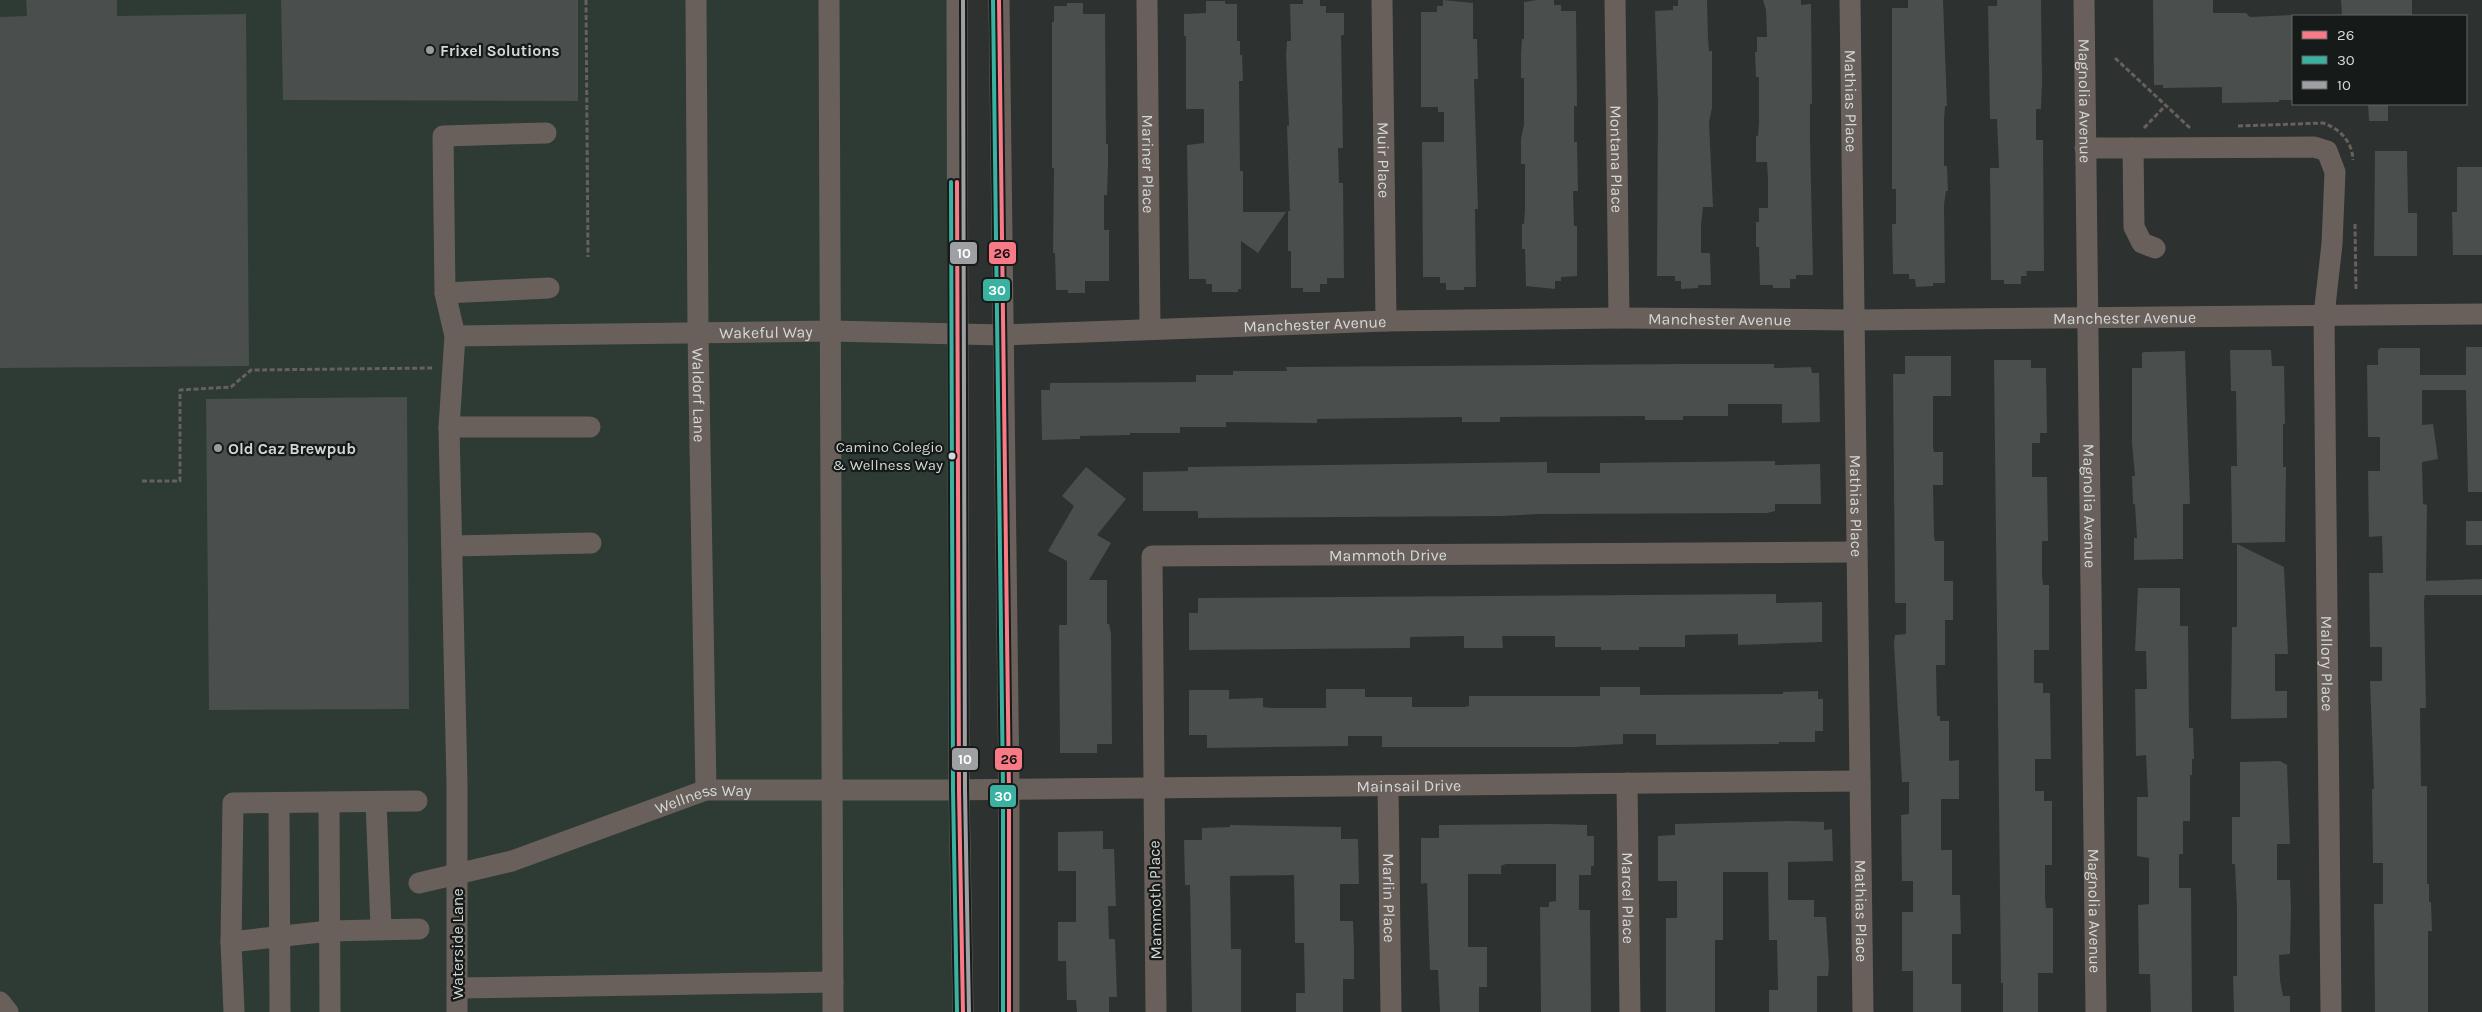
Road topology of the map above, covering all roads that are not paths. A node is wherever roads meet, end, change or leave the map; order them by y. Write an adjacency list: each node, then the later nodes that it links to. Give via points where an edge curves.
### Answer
1 (696, 0): 24 (street, Waldorf Lane)
2 (830, 0): 23 (street)
3 (957, 0): 25 (street)
4 (999, 0): 26 (street)
5 (1147, 0): 22 (street, Mariner Place)
6 (1382, 0): 21 (street, Muir Place)
7 (1615, 0): 19 (street, Montana Place)
8 (1850, 0): 20 (street, Mathias Place)
9 (2084, 0): 11 (street, Magnolia Avenue)
10 (546, 133): 15 (street, Waterside Lane, via 443,136)
11 (2085, 148): 12 (street, Mallory Place); 18 (street, Magnolia Avenue)
12 (2133, 148): 13 (street, via 2134,227 2142,243); 17 (street, Mallory Place, via 2314,146 2327,151 2335,172 2332,244)
13 (2155, 248)
14 (549, 288): 15 (street)
15 (445, 293): 27 (street, Waterside Lane)
16 (2482, 314): 17 (street, Manchester Avenue)
17 (2324, 315): 18 (street, Manchester Avenue); 68 (street, Mallory Place)
18 (2089, 317): 20 (street, Manchester Avenue); 67 (street, Magnolia Avenue)
19 (1619, 318): 20 (street, Manchester Avenue); 21 (street, Manchester Avenue)
20 (1854, 320): 32 (street, Mathias Place)
21 (1386, 321): 22 (street, Manchester Avenue)
22 (1150, 329): 26 (street, Manchester Avenue)
23 (832, 331): 24 (street, Wakeful Way); 25 (street, Wakeful Way); 38 (street)
24 (698, 332): 27 (street, Wakeful Way); 37 (street, Waldorf Lane)
25 (958, 334): 26 (street, Manchester Avenue); 39 (street)
26 (1003, 335): 40 (street)
27 (454, 336): 28 (street, Waterside Lane)
28 (449, 428): 29 (street); 31 (street, Waterside Lane)
29 (590, 428)
30 (591, 543): 31 (street)
31 (452, 546): 45 (street, Waterside Lane)
32 (1857, 552): 33 (street, Mathias Place); 36 (street, Mammoth Drive, via 1152,556)
33 (1860, 781): 34 (street, Mainsail Drive); 66 (street, Mathias Place)
34 (1627, 783): 35 (street, Mainsail Drive); 65 (street, Marcel Place)
35 (1388, 786): 36 (street, Mainsail Drive); 64 (street, Marlin Place)
36 (1154, 788): 40 (street, Mainsail Drive); 63 (street, Mammoth Place)
37 (706, 790): 38 (street, Wellness Way); 45 (street, Wellness Way, via 512,861)
38 (834, 790): 39 (street, Wellness Way); 52 (street)
39 (959, 790): 40 (street, Mainsail Drive); 61 (street)
40 (1009, 790): 62 (street)
41 (417, 801): 43 (street)
42 (329, 802): 43 (street); 44 (street); 49 (street)
43 (376, 802): 47 (street)
44 (279, 803): 50 (street); 51 (street, via 233,803)
45 (457, 875): 46 (street, Wellness Way); 53 (street, Waterside Lane)
46 (419, 883)
47 (381, 928): 48 (street); 49 (street)
48 (419, 929)
49 (329, 931): 50 (street); 58 (street)
50 (279, 936): 51 (street); 57 (street)
51 (231, 942): 56 (street)
52 (833, 982): 53 (street); 60 (street)
53 (458, 988): 59 (street, Waterside Lane)
54 (0, 1002): 55 (street)
55 (8, 1012)
56 (234, 1012)
57 (280, 1012)
58 (330, 1012)
59 (458, 1012)
60 (833, 1012)
61 (963, 1012)
62 (1009, 1012)
63 (1156, 1012)
64 (1391, 1012)
65 (1630, 1012)
66 (1863, 1012)
67 (2096, 1012)
68 (2331, 1012)

